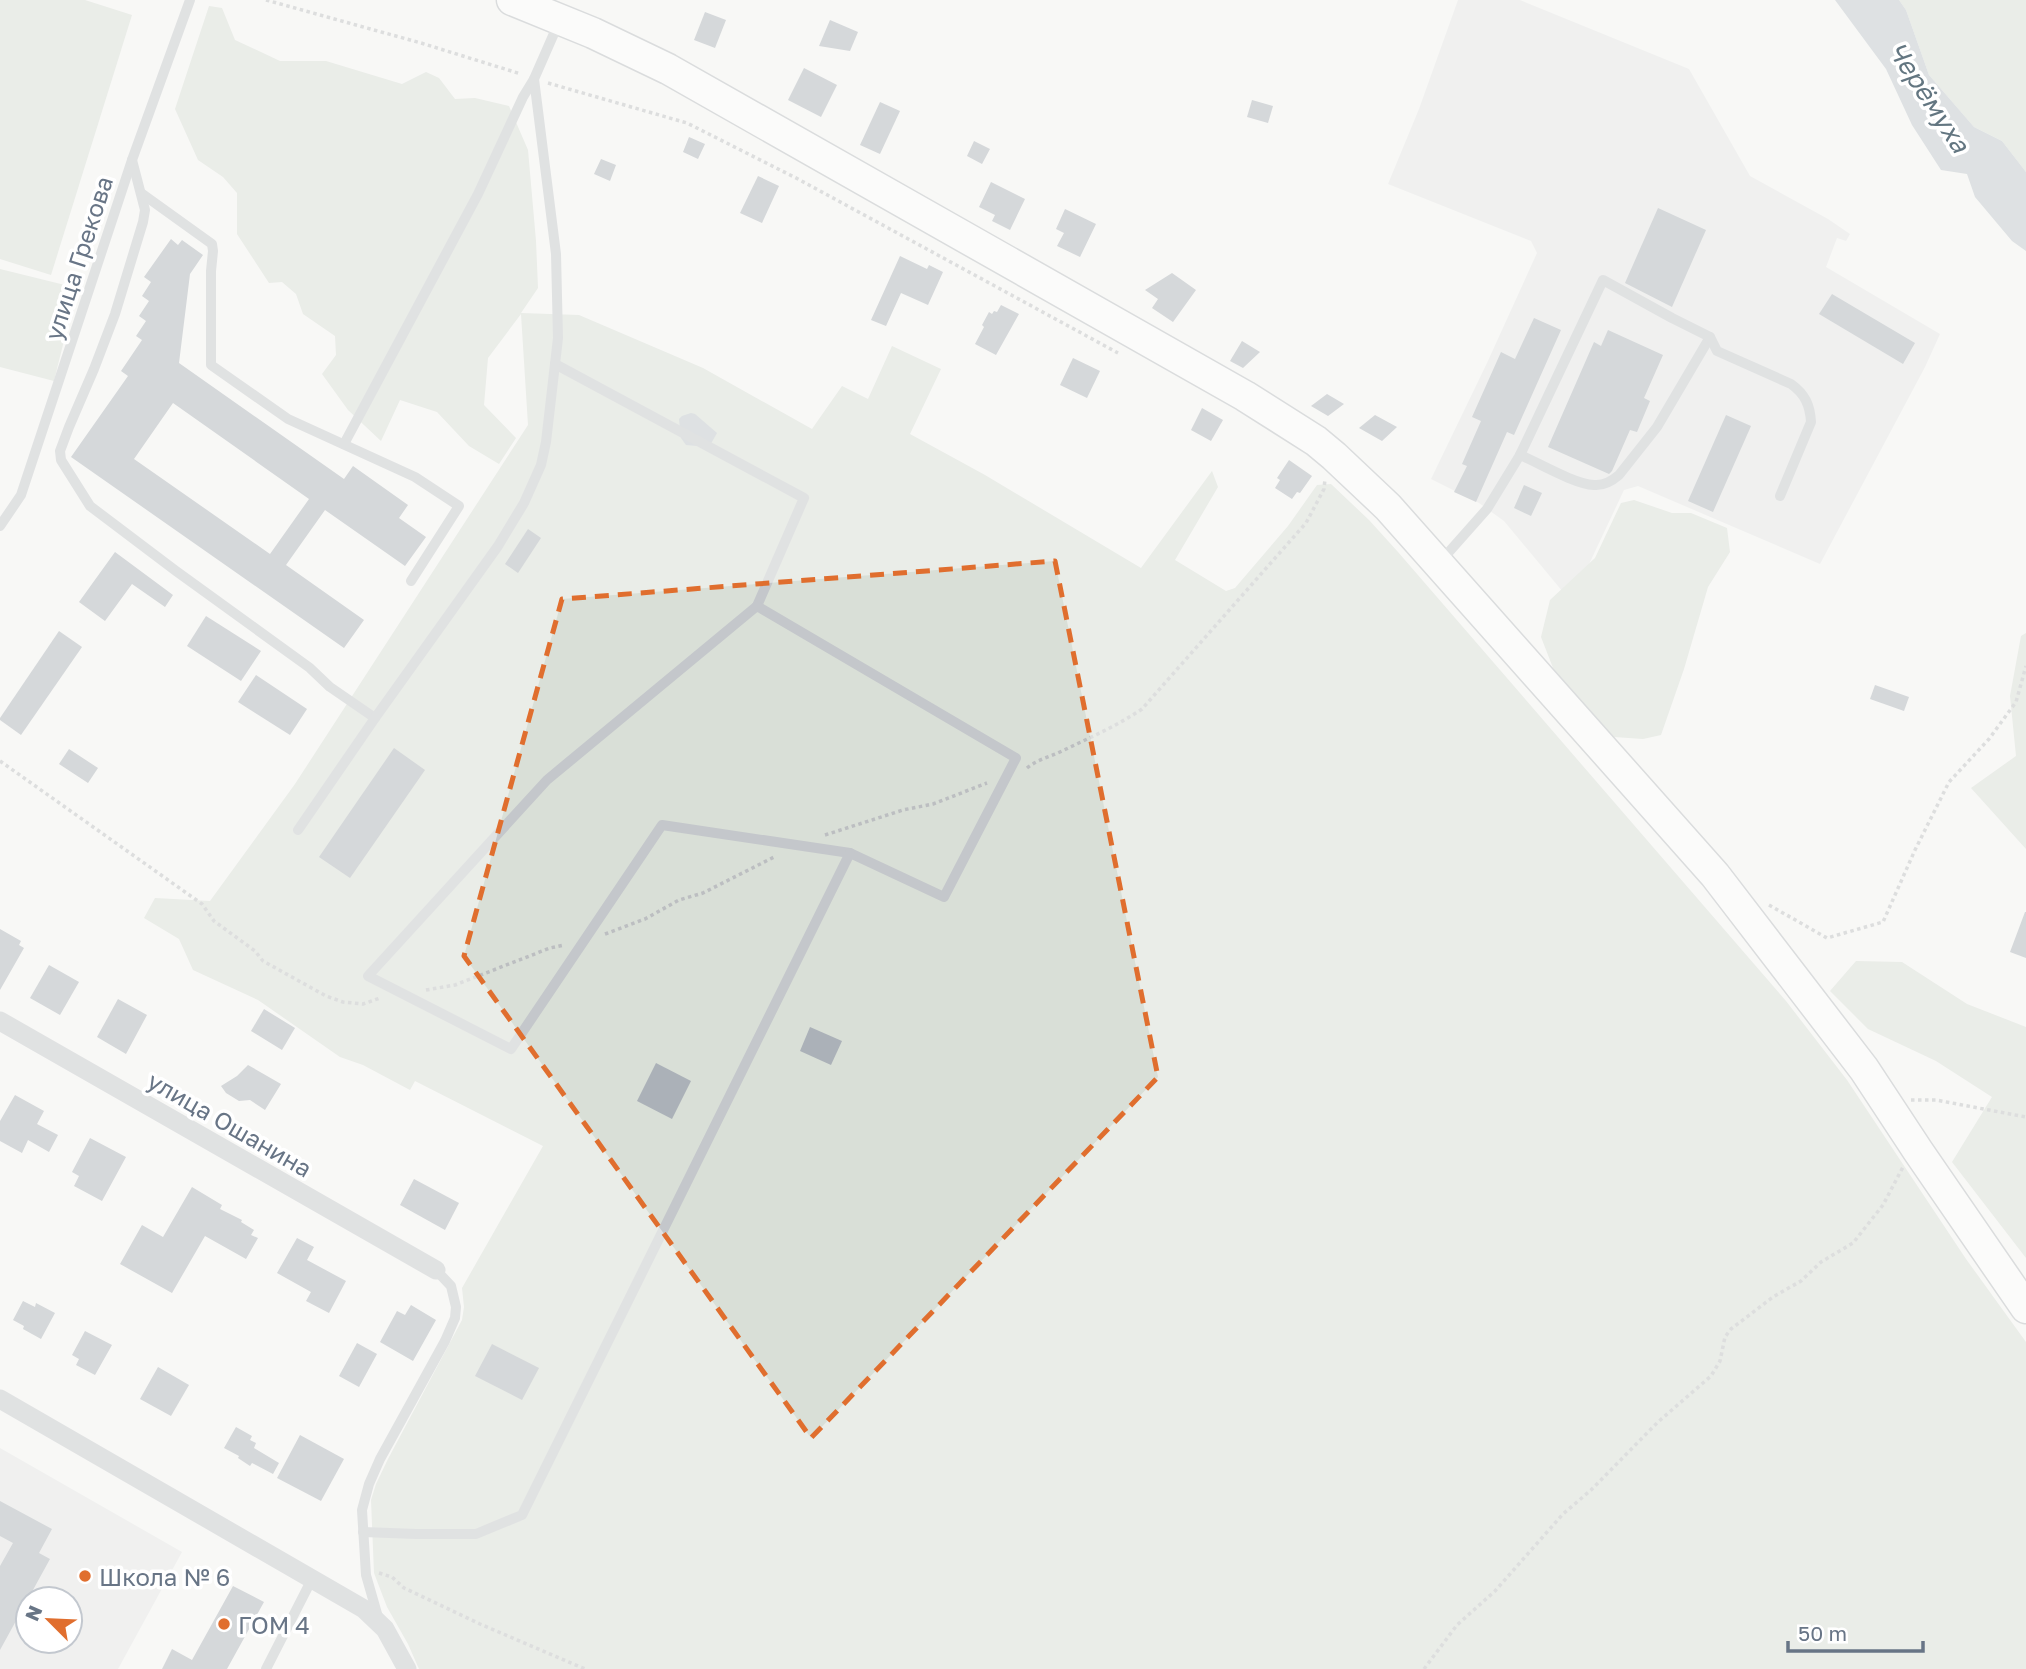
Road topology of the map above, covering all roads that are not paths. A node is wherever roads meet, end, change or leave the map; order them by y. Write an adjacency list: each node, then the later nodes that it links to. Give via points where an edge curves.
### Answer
1 (190, 0): 5 (lane, улица Грекова)
2 (512, 0): 3 (main road)
3 (560, 19): 4 (lane); 13 (main road, via 668,69 1299,429 1388,507)
4 (534, 79): 8 (lane, via 556,254); 9 (lane)
5 (132, 160): 6 (lane); 12 (lane, улица Грекова, via 21,495)
6 (141, 192): 9 (lane, via 212,244 211,365 279,413); 16 (lane, via 144,222 115,314 60,451 61,460 90,506)
7 (1710, 337): 10 (lane, via 1657,427 1612,481 1582,483); 10 (lane, via 1603,280); 11 (lane, via 1717,351 1801,391 1811,410 1811,422)
8 (555, 364): 15 (lane, via 804,498); 16 (lane, via 541,465 524,503 498,547)
9 (344, 444): 14 (lane, via 415,477 459,506)
10 (1520, 454): 13 (lane, via 1487,509)
11 (1780, 496)
12 (0, 526)
13 (1438, 563): 21 (main road, via 1715,875 1857,1060)
14 (411, 581)
15 (757, 606): 18 (lane, via 1016,758 944,897); 18 (lane, via 547,780 368,976 511,1049 662,825)
16 (375, 718): 17 (lane)
17 (298, 830)
18 (850, 853): 23 (lane, via 522,1515 475,1534)
19 (0, 1021): 20 (street, улица Ошанина)
20 (436, 1270): 23 (lane, via 451,1286 455,1318 369,1484 362,1510)
21 (2026, 1308)
22 (0, 1399): 24 (street)
23 (363, 1532): 25 (lane, via 366,1575)
24 (312, 1579): 25 (street); 26 (lane)
25 (379, 1621): 27 (street)
26 (266, 1669)
27 (407, 1669)

